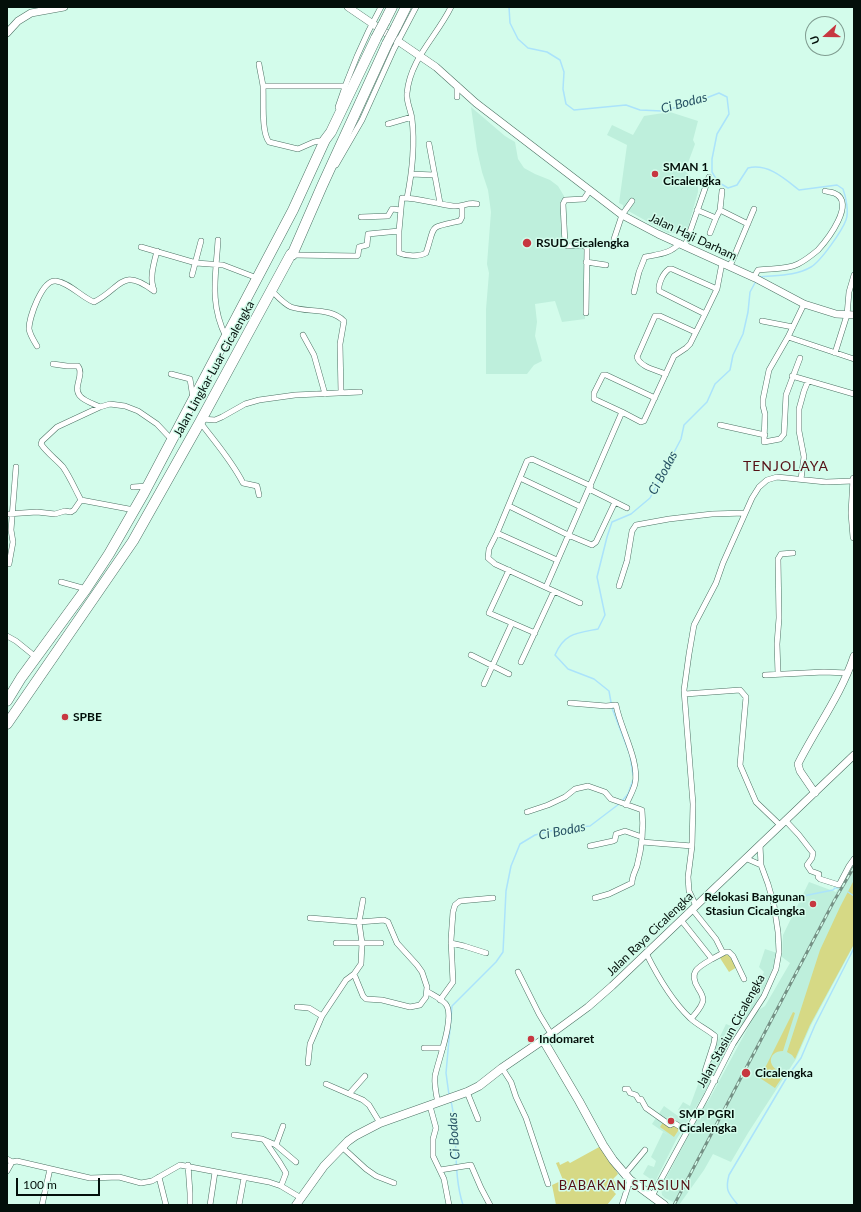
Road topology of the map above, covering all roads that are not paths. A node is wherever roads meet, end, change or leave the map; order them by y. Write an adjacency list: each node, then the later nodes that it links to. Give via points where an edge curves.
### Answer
1 (64, 7): 9 (street, via 31,13 18,21)
2 (348, 7): 8 (street, Jalan Haji Darham)
3 (382, 7): 8 (street)
4 (392, 7): 19 (highway, Jalan Lingkar Luar Cicalengka, bridge)
5 (406, 7): 24 (highway, Jalan Lingkar Luar Cicalengka, bridge)
6 (416, 7): 10 (street)
7 (451, 7): 11 (street)
8 (372, 23): 10 (street, Jalan Haji Darham); 15 (street)
9 (7, 33)
10 (398, 41): 11 (street, Jalan Haji Darham); 24 (street, via 362,120)
11 (419, 55): 13 (street, Jalan Haji Darham); 17 (street, via 407,92)
12 (259, 64): 14 (street)
13 (457, 85): 16 (street); 25 (street, Jalan Haji Darham, via 476,103)
14 (262, 86): 15 (street); 19 (street, via 264,124 268,142 298,149)
15 (345, 86): 19 (street)
16 (457, 97)
17 (412, 117): 18 (street); 21 (street)
18 (388, 124)
19 (328, 136): 58 (highway, Jalan Lingkar Luar Cicalengka)
20 (429, 144): 22 (street)
21 (410, 174): 22 (street); 28 (street)
22 (434, 175): 30 (street)
23 (709, 177): 35 (street)
24 (322, 186): 49 (highway, Jalan Lingkar Luar Cicalengka)
25 (590, 190): 37 (street, Jalan Haji Darham); 50 (street, via 584,199 563,202 564,243 567,246 586,247)
26 (722, 191): 36 (street)
27 (825, 191): 59 (street, via 835,193 843,205 837,222 817,250 798,264 758,270)
28 (407, 198): 30 (street); 34 (street, via 402,198)
29 (632, 201): 37 (street)
30 (440, 203): 32 (street)
31 (477, 204): 32 (street, via 472,202)
32 (462, 206): 41 (street, via 460,222 433,229 426,253 423,255 399,253)
33 (754, 209): 40 (street)
34 (401, 210): 38 (street, via 392,209 388,216); 41 (street)
35 (697, 210): 39 (street); 46 (street)
36 (720, 210): 39 (street); 40 (street)
37 (622, 214): 43 (street); 46 (street, Jalan Haji Darham)
38 (361, 218)
39 (716, 218): 42 (street)
40 (748, 224): 55 (street)
41 (399, 231): 49 (street, via 368,234 368,246 359,247 356,256)
42 (710, 234)
43 (614, 239)
44 (218, 240): 53 (street)
45 (201, 241): 51 (street)
46 (683, 245): 52 (street, Jalan Haji Darham); 62 (street, via 668,252 645,257)
47 (141, 247): 48 (street)
48 (157, 251): 51 (street); 73 (street, via 152,283 154,290 137,280 128,279 94,302 57,281 48,284 36,303 29,328)
49 (292, 255): 61 (highway, Jalan Lingkar Luar Cicalengka)
50 (586, 262): 54 (street); 64 (street)
51 (196, 263): 53 (street); 56 (street)
52 (722, 263): 55 (street, Jalan Haji Darham); 60 (street)
53 (216, 265): 58 (street, via 223,265); 71 (street, via 216,310)
54 (606, 265)
55 (730, 266): 59 (street, Jalan Haji Darham)
56 (192, 275)
57 (854, 275): 66 (street, via 849,292)
58 (257, 278): 71 (highway, Jalan Lingkar Luar Cicalengka)
59 (754, 278): 63 (street, Jalan Haji Darham)
60 (717, 289): 65 (street); 65 (street, via 672,269 666,271 659,291)
61 (272, 291): 83 (street, via 290,306 324,312 344,320 340,344); 90 (highway, Jalan Lingkar Luar Cicalengka)
62 (634, 292)
63 (804, 304): 66 (street, via 836,314); 68 (street)
64 (586, 313)
65 (705, 314): 69 (street)
66 (850, 315): 74 (street)
67 (762, 321): 68 (street)
68 (793, 327): 72 (street)
69 (695, 332): 79 (street, via 686,348 674,356); 79 (street, via 660,316 654,318 637,358 638,362)
70 (303, 335): 84 (street, via 314,355)
71 (226, 337): 87 (highway, Jalan Lingkar Luar Cicalengka)
72 (788, 337): 74 (street); 92 (street, via 769,370 763,392)
73 (36, 346)
74 (835, 353): 76 (street)
75 (800, 358): 80 (street)
76 (854, 359)
77 (53, 364): 88 (street, via 78,366 81,374 77,389 79,395)
78 (171, 374): 87 (street, via 190,379)
79 (666, 374): 86 (street)
80 (792, 376): 81 (street); 92 (street, via 785,401 784,434 776,441 764,442)
81 (808, 381): 85 (street); 96 (street, via 799,409 799,431 804,457)
82 (360, 392): 83 (street)
83 (341, 393): 84 (street)
84 (325, 394): 90 (street, via 259,400 245,404 215,420)
85 (854, 394)
86 (655, 398): 89 (street, via 643,422); 89 (street, via 603,375 594,393 594,400)
87 (194, 399): 93 (highway, Jalan Lingkar Luar Cicalengka)
88 (100, 407): 93 (street, via 117,404 138,411 157,424); 102 (street, via 57,427 41,443 62,466)
89 (622, 412): 100 (street)
90 (201, 421): 101 (street, via 237,470 243,483 257,486); 140 (highway, Jalan Lingkar Luar Cicalengka, via 133,541)
91 (720, 426): 92 (street)
92 (765, 435)
93 (172, 440): 98 (highway, Jalan Lingkar Luar Cicalengka)
94 (16, 467): 110 (street)
95 (520, 478): 100 (street, via 527,461 532,459); 104 (street); 105 (street)
96 (801, 480): 97 (street); 108 (street, via 777,477 767,480 759,487)
97 (854, 480): 109 (street)
98 (148, 486): 99 (street); 107 (highway, Jalan Lingkar Luar Cicalengka)
99 (133, 487)
100 (590, 488): 103 (street); 105 (street)
101 (259, 495)
102 (81, 500): 107 (street); 110 (street, via 71,512)
103 (614, 502): 106 (street); 112 (street, via 594,544)
104 (509, 506): 111 (street); 112 (street)
105 (581, 507): 112 (street)
106 (627, 508)
107 (134, 510): 121 (highway, Jalan Lingkar Luar Cicalengka)
108 (745, 513): 119 (street, via 712,514 636,525 632,531 627,561); 137 (street, via 716,583 694,625)
109 (853, 513): 113 (street)
110 (10, 514): 116 (street, via 14,542)
111 (498, 533): 115 (street); 117 (street, via 489,549 488,558)
112 (568, 535): 115 (street)
113 (854, 537)
114 (793, 552): 135 (street, via 781,554 778,559)
115 (557, 560): 120 (street)
116 (9, 564)
117 (509, 570): 120 (street); 124 (street, via 489,613)
118 (61, 582): 121 (street)
119 (619, 586)
120 (546, 587): 122 (street)
121 (86, 589): 129 (highway, Jalan Lingkar Luar Cicalengka)
122 (554, 591): 123 (street); 125 (street)
123 (580, 603)
124 (512, 623): 125 (street); 131 (street)
125 (535, 633): 130 (street)
126 (7, 636): 129 (street)
127 (471, 655): 131 (street)
128 (854, 656): 132 (street)
129 (37, 658): 138 (highway, Jalan Lingkar Luar Cicalengka)
130 (521, 662)
131 (492, 666): 133 (street); 136 (street)
132 (847, 673): 135 (street); 142 (street, via 842,687 798,764)
133 (509, 674)
134 (765, 674): 135 (street)
135 (778, 674)
136 (484, 684)
137 (685, 694): 145 (street, via 740,690 746,697 740,765 756,802); 149 (street, via 693,804)
138 (7, 702)
139 (570, 703): 143 (street, via 616,705 632,752 634,768 635,783)
140 (7, 724)
141 (854, 755): 142 (street, Jalan Raya Cicalengka)
142 (815, 793): 145 (street, Jalan Raya Cicalengka)
143 (625, 804): 144 (street, via 611,799 605,792 588,786 575,789 552,804); 146 (street, via 642,810)
144 (527, 812)
145 (782, 822): 147 (street, Jalan Raya Cicalengka); 151 (street, via 799,835 813,853 807,865 820,879 839,885)
146 (642, 840): 148 (street, via 625,831 616,834 613,841); 149 (street); 154 (street, via 632,883)
147 (760, 845): 150 (street, Jalan Raya Cicalengka); 152 (street, Jalan Stasiun Cicalengka)
148 (590, 846)
149 (692, 846): 156 (street, via 688,878)
150 (745, 858): 152 (street); 156 (street, Jalan Raya Cicalengka)
151 (854, 859)
152 (761, 865): 183 (street, Jalan Stasiun Cicalengka, via 775,914 779,952 777,962 764,996 733,1044)
153 (493, 898): 163 (street, via 460,901 457,904 453,912)
154 (595, 898)
155 (363, 900): 159 (street)
156 (694, 908): 158 (street, Jalan Raya Cicalengka); 166 (street)
157 (310, 918): 159 (street)
158 (681, 920): 165 (street, Jalan Raya Cicalengka); 167 (street)
159 (360, 922): 161 (street); 171 (street, via 388,922 397,943 422,972)
160 (336, 943): 161 (street)
161 (362, 943): 162 (street); 169 (street, via 361,964)
162 (381, 943)
163 (451, 943): 164 (street); 172 (street, via 453,982)
164 (486, 953)
165 (646, 953): 175 (street, via 668,989); 176 (street, Jalan Raya Cicalengka, via 588,1007)
166 (723, 953): 167 (street); 170 (street, via 729,952 733,956)
167 (712, 959): 175 (street, via 700,966 693,976 703,1000)
168 (518, 972): 176 (street)
169 (354, 974): 171 (street, via 363,996 369,1000 416,1007 423,1002); 174 (street, via 345,982)
170 (744, 979)
171 (428, 992): 172 (street)
172 (440, 1000): 179 (street, via 446,1004 448,1010)
173 (297, 1008): 174 (street, via 313,1009)
174 (322, 1016): 180 (street, via 310,1044)
175 (691, 1019): 183 (street, via 715,1036 705,1071)
176 (551, 1034): 177 (street, Jalan Raya Cicalengka)
177 (543, 1040): 181 (main road); 208 (main road, via 603,1145)
178 (424, 1048): 179 (street)
179 (443, 1048): 188 (street, via 435,1076)
180 (308, 1063)
181 (502, 1068): 186 (main road, via 484,1083); 211 (street, via 511,1082 526,1118)
182 (365, 1076): 187 (street)
183 (715, 1081): 193 (street, Jalan Stasiun Cicalengka)
184 (326, 1084): 187 (street)
185 (625, 1089): 193 (street, via 641,1099 646,1108 670,1125 673,1123)
186 (467, 1092): 188 (main road); 190 (street)
187 (350, 1094): 191 (street, via 366,1102)
188 (440, 1103): 189 (main road)
189 (430, 1106): 191 (main road); 204 (street, via 436,1128 433,1156)
190 (478, 1118)
191 (380, 1124): 197 (main road, via 355,1136)
192 (283, 1126): 196 (street)
193 (687, 1131): 214 (street, Jalan Stasiun Cicalengka)
194 (234, 1135): 195 (street)
195 (265, 1140): 196 (street); 212 (street, via 286,1174)
196 (276, 1146): 201 (street)
197 (342, 1147): 210 (street, via 376,1176); 213 (main road, via 324,1166)
198 (645, 1150): 208 (street)
199 (7, 1159): 200 (street)
200 (12, 1162): 203 (street); 205 (street)
201 (296, 1162)
202 (188, 1165): 206 (street); 207 (street, via 177,1165); 217 (street)
203 (50, 1169): 207 (street, via 90,1178 118,1177 141,1182); 215 (street)
204 (440, 1170): 221 (street, via 447,1188); 222 (street, via 471,1165)
205 (7, 1171)
206 (215, 1172): 209 (street); 218 (street)
207 (159, 1177): 216 (street)
208 (627, 1177): 214 (main road); 223 (street)
209 (244, 1178): 212 (street); 219 (street)
210 (394, 1183)
211 (548, 1184)
212 (281, 1186): 213 (street)
213 (301, 1198): 220 (main road)
214 (654, 1200): 224 (main road)
215 (42, 1205)
216 (166, 1205)
217 (190, 1205)
218 (210, 1205)
219 (238, 1205)
220 (296, 1205)
221 (448, 1205)
222 (490, 1205)
223 (622, 1205)
224 (664, 1205)

